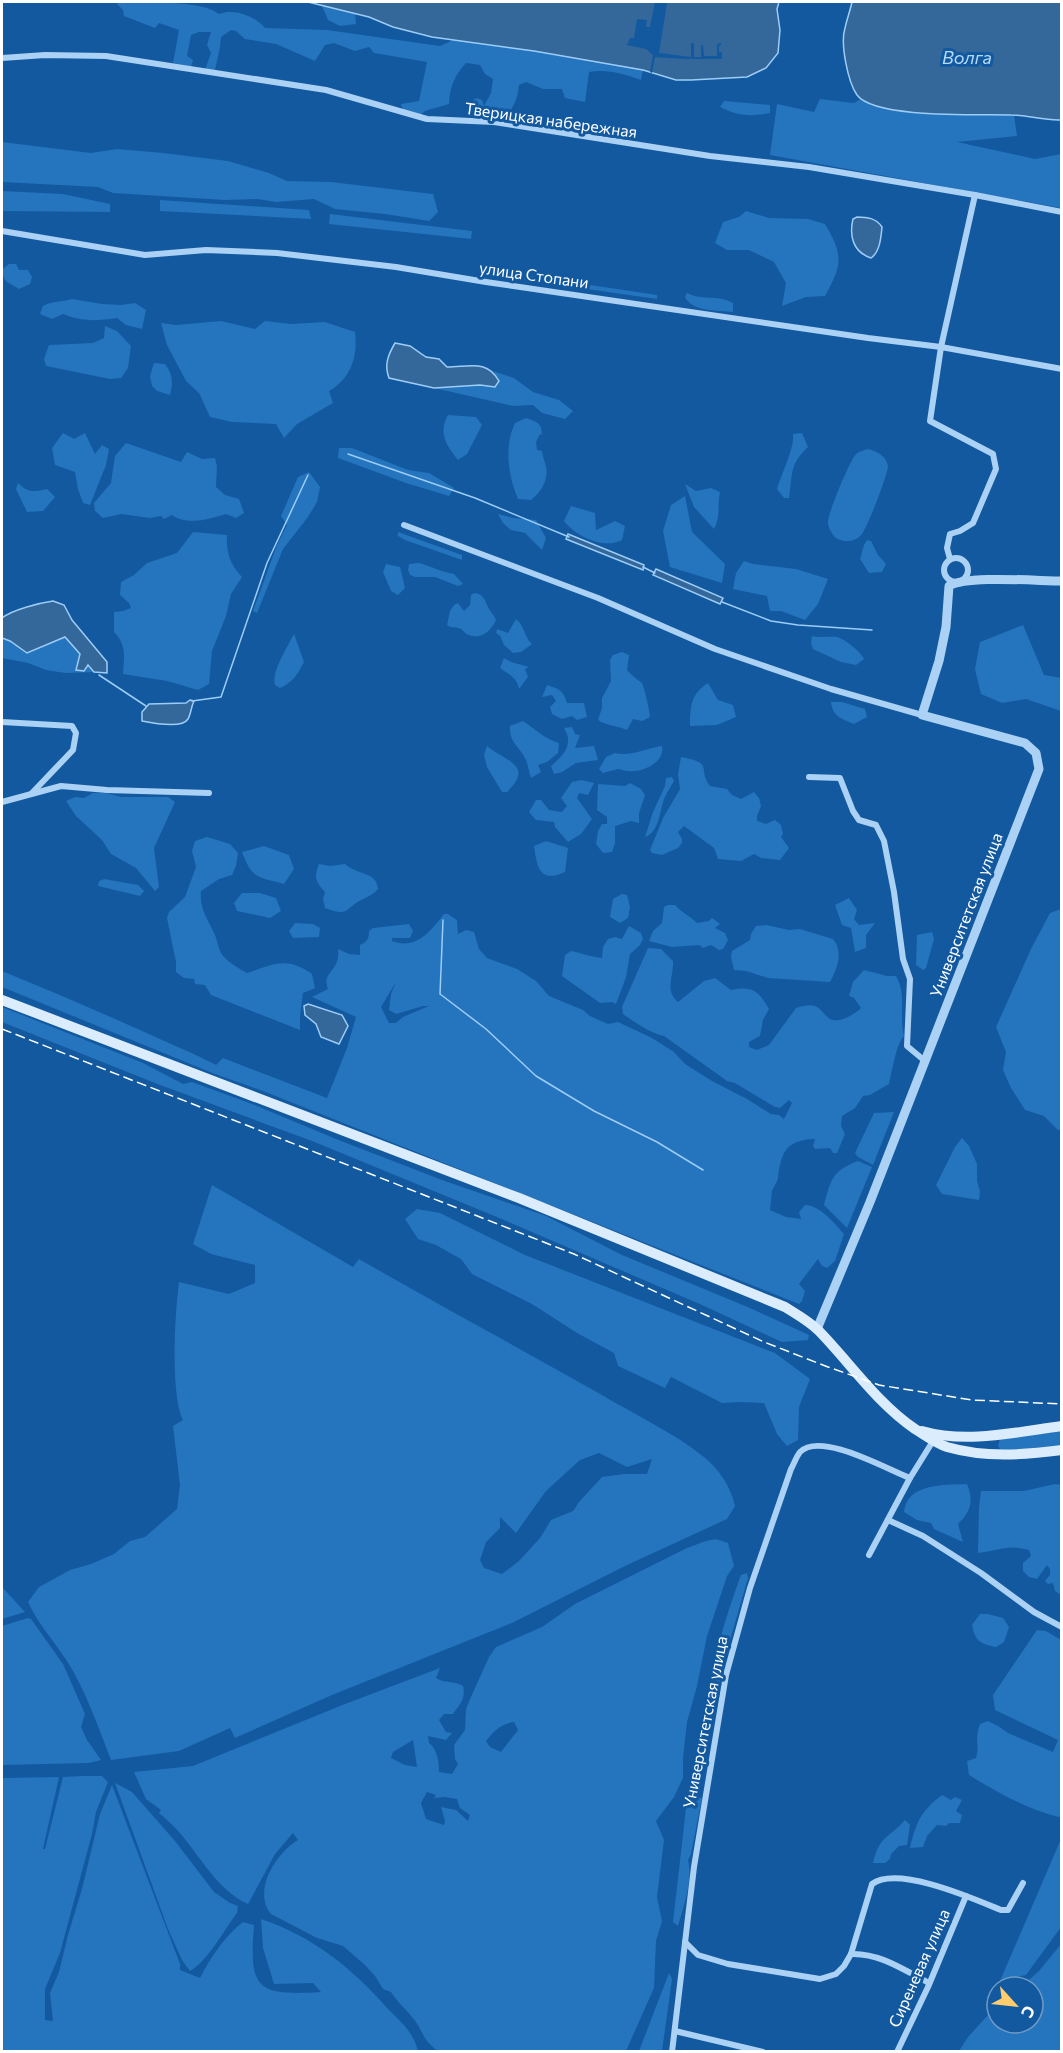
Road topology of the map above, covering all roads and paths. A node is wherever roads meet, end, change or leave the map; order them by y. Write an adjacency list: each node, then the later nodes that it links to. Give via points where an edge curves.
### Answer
1 (2, 58): 2 (street, Тверицкая набережная, via 106,56 326,90 427,119 494,122)
2 (975, 195): 3 (street, Тверицкая набережная); 5 (street)
3 (1062, 212)
4 (2, 231): 5 (street, улица Стопани, via 145,255 207,250 278,253 396,267)
5 (942, 347): 6 (street, улица Стопани); 8 (street, via 930,421 993,454 996,469 973,523 950,534)
6 (1062, 369)
7 (404, 525): 12 (street, via 598,598 715,649)
8 (950, 559): 9 (street, via 962,559 967,566 967,574); 11 (street, via 944,568)
9 (958, 581): 10 (street); 11 (street)
10 (1062, 581)
11 (948, 582): 12 (street, via 946,627)
12 (922, 715): 19 (street, Университетская улица, via 1025,743 1036,753 1040,769)
13 (2, 722): 16 (street, via 72,726 76,733 73,750)
14 (808, 777): 19 (street, via 840,778 859,820 876,825 884,841 903,959 910,979 908,1046)
15 (209, 793): 16 (street, via 61,786)
16 (31, 794): 17 (street)
17 (2, 802)
18 (2, 1000): 20 (main road, via 519,1198 785,1306)
19 (925, 1061): 20 (street, Университетская улица)
20 (817, 1329): 22 (main road, via 880,1400)
21 (1062, 1426): 23 (main road)
22 (916, 1430): 23 (main road, via 958,1436); 24 (main road)
23 (998, 1434): 26 (main road, via 993,1443)
24 (933, 1441): 26 (main road, via 946,1447); 27 (street)
25 (1062, 1450): 26 (main road)
26 (998, 1455)
27 (910, 1478): 28 (street); 33 (street, Университетская улица, via 859,1456 814,1446 801,1451 791,1468 750,1588 726,1675)
28 (888, 1520): 29 (street); 30 (street, via 923,1536)
29 (869, 1555)
30 (1062, 1627)
31 (1023, 1883): 32 (street, via 1005,1910)
32 (966, 1896): 34 (street, via 914,1880 875,1881); 35 (street, Сиреневая улица)
33 (685, 1941): 34 (street, via 698,1955 728,1964 820,1979 836,1974); 36 (street, Университетская улица)
34 (851, 1954): 35 (street, via 880,1958)
35 (929, 1983): 39 (street, Сиреневая улица)
36 (675, 2031): 37 (street, Университетская улица); 38 (street)
37 (672, 2052)
38 (763, 2052)
39 (897, 2052)

